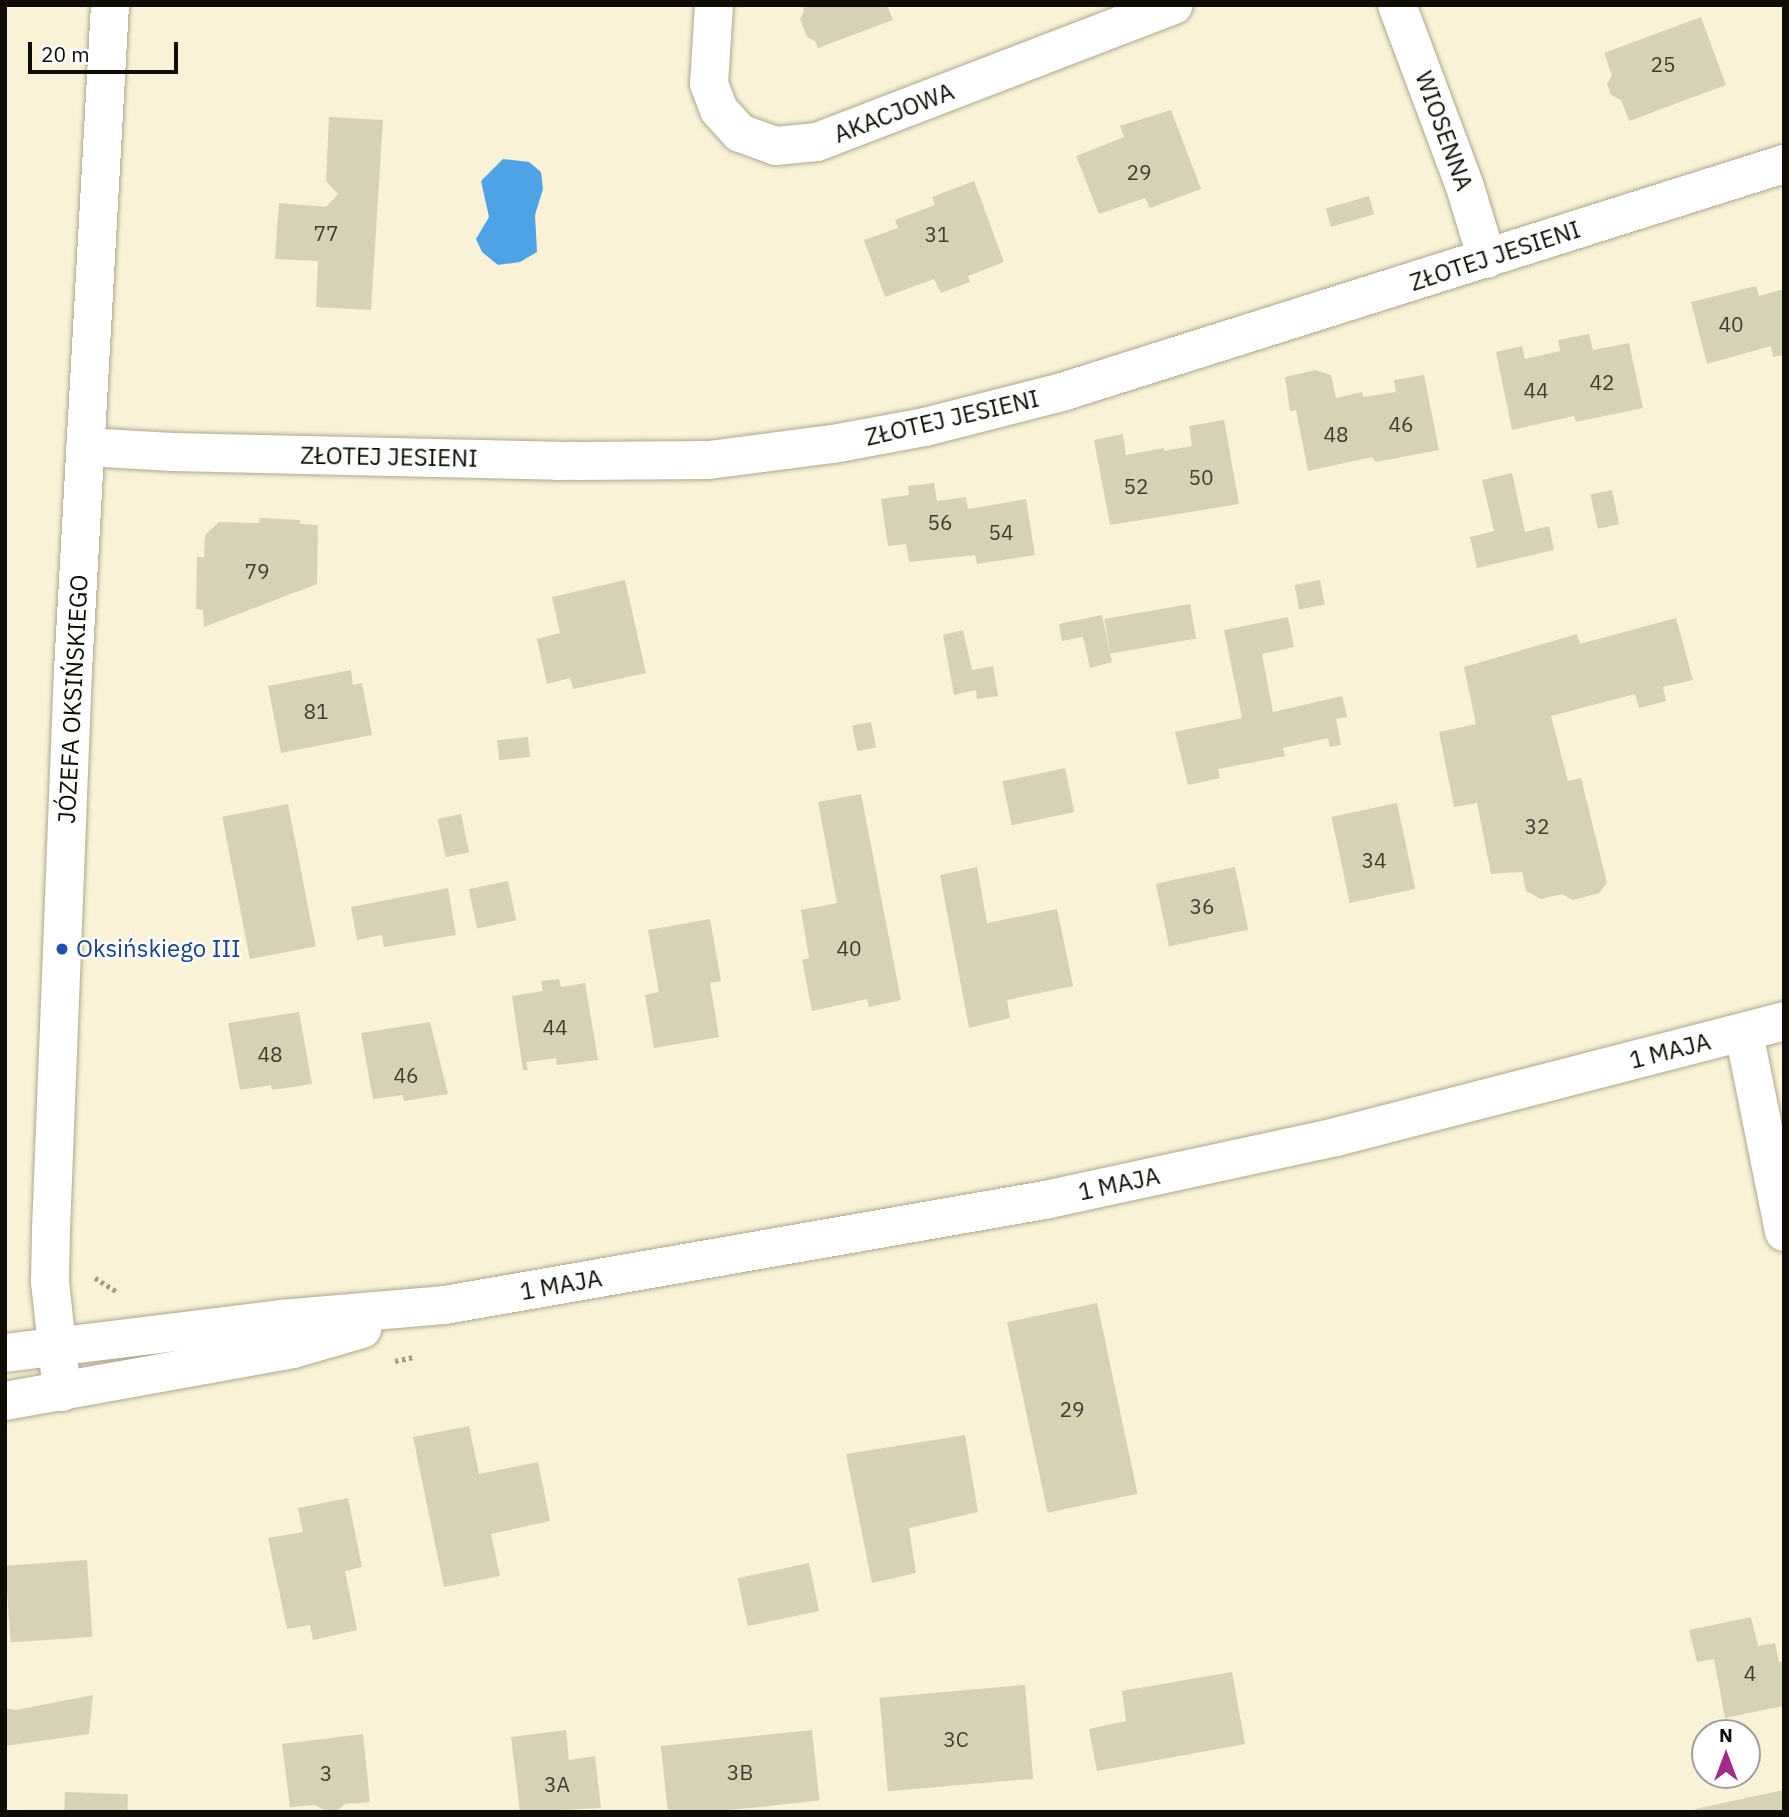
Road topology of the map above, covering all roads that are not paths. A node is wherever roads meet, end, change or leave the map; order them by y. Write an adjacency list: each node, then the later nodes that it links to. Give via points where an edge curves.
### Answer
1 (110, 5): 7 (street, JÓZEFA OKSIŃSKIEGO)
2 (714, 5): 3 (street, AKACJOWA, via 709,83 719,110 740,133 776,146 817,142)
3 (1174, 5)
4 (1397, 5): 6 (street, WIOSENNA)
5 (1784, 164): 6 (street, ZŁOTEJ JESIENI)
6 (1487, 259): 7 (street, ZŁOTEJ JESIENI, via 1062,392 925,427 819,446 709,460 571,461)
7 (85, 447): 12 (street, JÓZEFA OKSIŃSKIEGO, via 50,1282)
8 (1784, 1021): 9 (street, 1 MAJA)
9 (1744, 1033): 10 (street); 11 (street, 1 MAJA, via 1336,1137 1045,1200)
10 (1784, 1232)
11 (445, 1305): 12 (street, 1 MAJA); 14 (street, 1 MAJA, via 293,1349)
12 (55, 1345): 13 (street, 1 MAJA); 14 (street, JÓZEFA OKSIŃSKIEGO)
13 (5, 1353)
14 (62, 1392): 15 (street, 1 MAJA)
15 (5, 1401)

